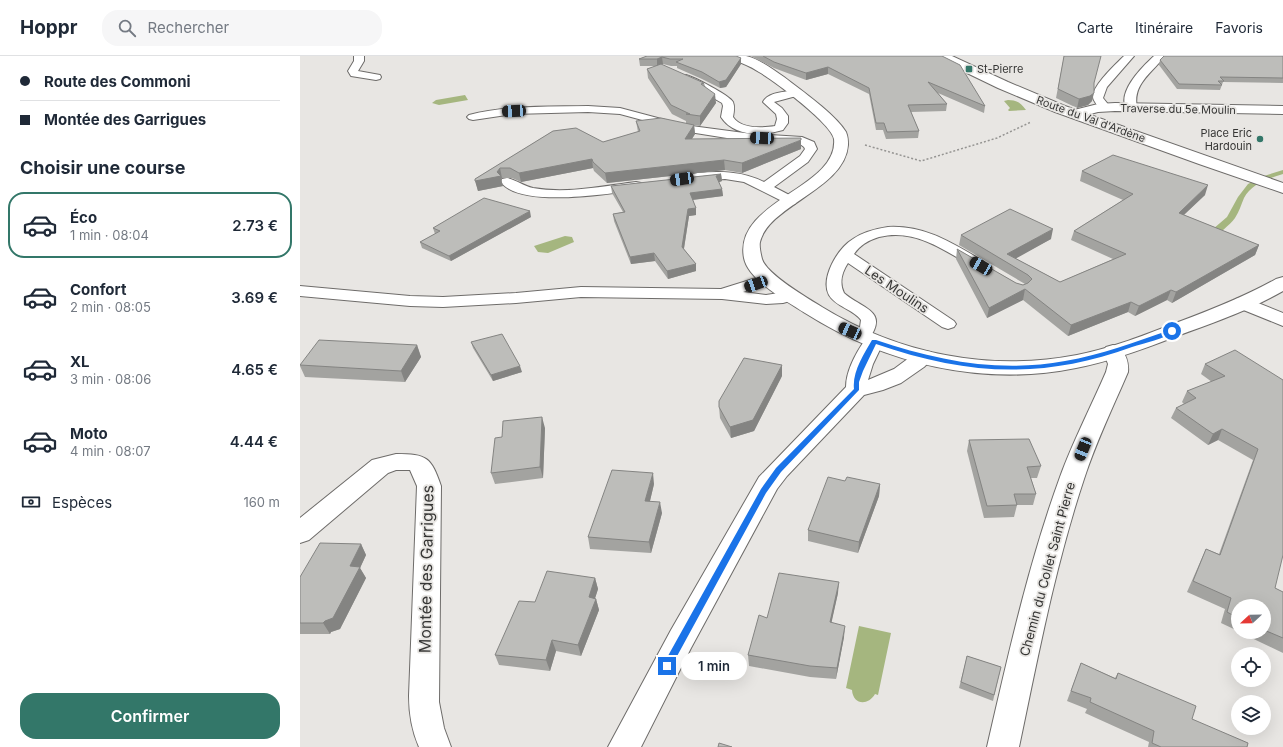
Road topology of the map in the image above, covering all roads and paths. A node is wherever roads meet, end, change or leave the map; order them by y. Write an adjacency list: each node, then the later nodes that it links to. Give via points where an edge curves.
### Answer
1 (359, 56): 7 (lane, via 353,71 355,74)
2 (735, 56): 8 (street, via 773,74)
3 (942, 56): 11 (street, Route du Val d'Ardène)
4 (1129, 56): 9 (lane, via 1100,90 1098,98)
5 (1160, 56): 10 (lane, via 1145,71 1132,90 1129,103)
6 (674, 73): 8 (lane, via 721,96 729,103 728,120 739,128 753,131 779,128 783,116 768,100)
7 (376, 77)
8 (796, 93): 15 (street, via 830,124)
9 (1105, 108): 10 (street, Traverse du 5e Moulin); 13 (street, Traverse du 5e Moulin)
10 (1131, 108): 12 (street, Traverse du 5e Moulin)
11 (1060, 109): 13 (street, Route du Val d'Ardène); 15 (path, via 997,138 920,161)
12 (1283, 110)
13 (1075, 114): 20 (street, Route du Val d'Ardène)
14 (473, 116): 19 (lane, via 527,110 620,111 683,128 752,138 807,142 811,149 804,159)
15 (841, 140): 21 (street, via 839,155 830,169)
16 (688, 179): 19 (lane, via 736,176)
17 (507, 182): 18 (lane, via 514,188 536,194)
18 (651, 184)
19 (766, 188): 21 (lane)
20 (1281, 188)
21 (790, 201): 24 (street, via 762,225 750,243 753,262)
22 (846, 255): 23 (lane, via 856,243 868,237 880,233 906,231 921,234 943,244); 31 (lane, Les Moulins); 32 (lane, via 836,271 835,293 868,319)
23 (988, 270)
24 (769, 279): 27 (lane); 28 (street)
25 (1283, 283): 29 (street)
26 (300, 291): 27 (lane, via 437,302 581,292)
27 (722, 294): 28 (lane, via 765,301)
28 (792, 296): 32 (street, via 825,318)
29 (1243, 303): 30 (street); 33 (street)
30 (1283, 320)
31 (948, 324)
32 (868, 339): 34 (street); 35 (street, via 856,382)
33 (1113, 351): 34 (street, via 1064,364 1003,369); 39 (street, Chemin du Collet Saint Pierre, via 1118,364 1117,372 1075,470 1056,528)
34 (924, 357): 35 (street, via 897,376 878,385)
35 (857, 389): 38 (street, via 768,483)
36 (300, 533): 37 (street, Montée des Garrigues, via 380,466 404,461 418,464 423,469 429,486 424,701 427,725)
37 (435, 747)
38 (624, 747)
39 (1003, 747)

